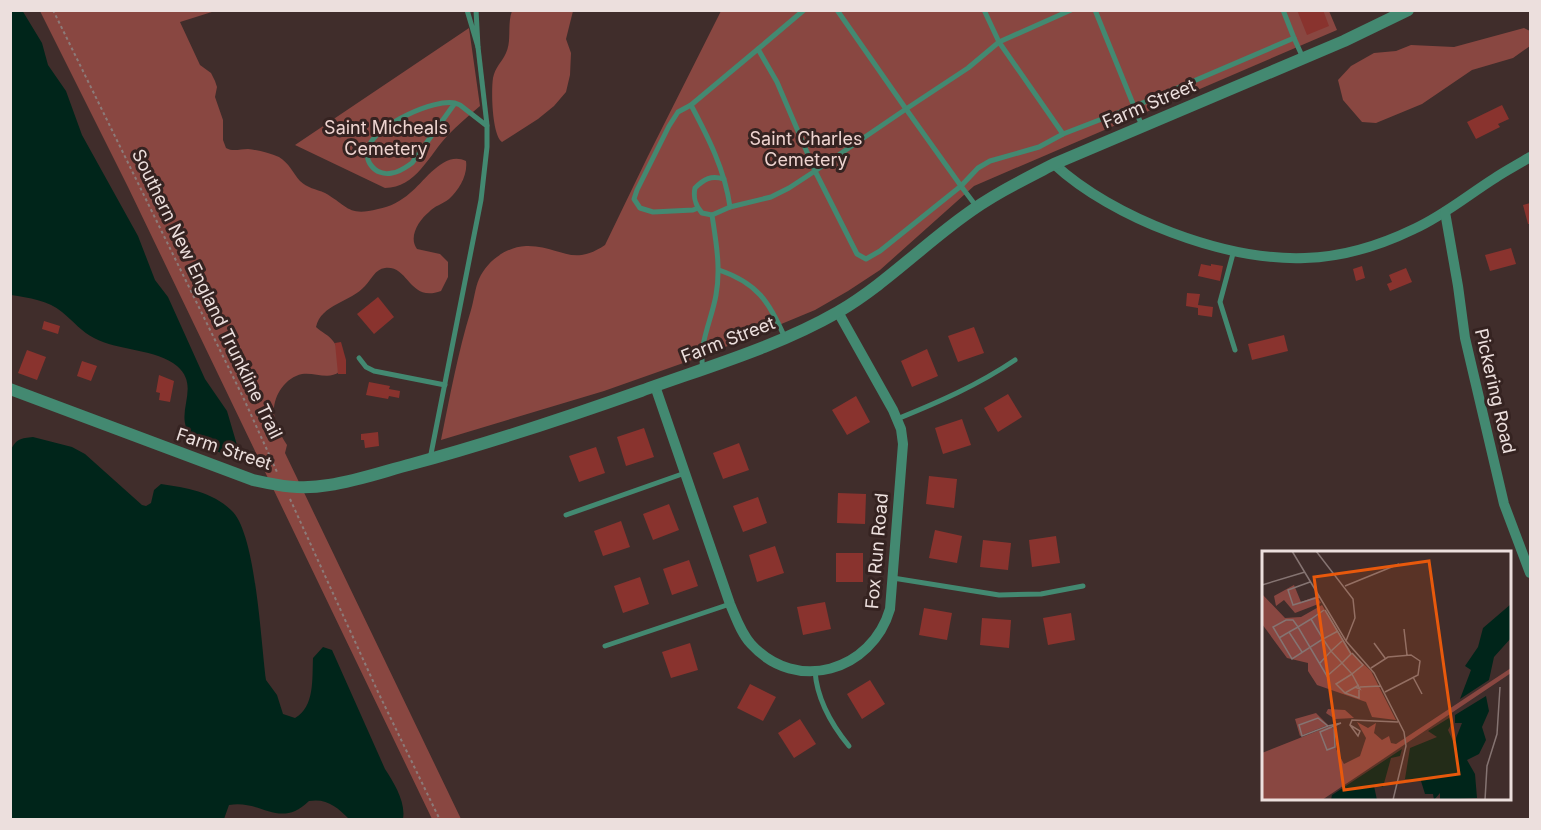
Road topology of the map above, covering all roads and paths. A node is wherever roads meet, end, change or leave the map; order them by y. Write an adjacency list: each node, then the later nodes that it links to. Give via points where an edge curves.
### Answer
1 (53, 10): 47 (path, Southern New England Trunkline Trail)
2 (467, 10): 13 (lane)
3 (476, 10): 13 (lane)
4 (804, 10): 14 (lane)
5 (837, 10): 19 (lane)
6 (984, 10): 12 (lane)
7 (1071, 10): 12 (lane)
8 (1095, 10): 18 (lane)
9 (1283, 10): 11 (lane)
10 (1402, 12): 15 (street, Farm Street)
11 (1294, 38): 15 (lane); 18 (lane)
12 (999, 42): 19 (lane); 22 (lane)
13 (478, 46): 20 (lane)
14 (758, 49): 17 (lane); 25 (lane, via 777,82)
15 (1303, 58): 21 (street, Farm Street)
16 (455, 103): 16 (lane, via 425,107 387,128 368,146 373,169 391,174 412,163); 20 (lane)
17 (691, 105): 26 (lane); 30 (lane, via 678,112 669,126 634,199 640,208 653,212)
18 (1133, 107): 21 (lane); 22 (lane)
19 (906, 109): 25 (lane); 27 (lane)
20 (487, 126): 41 (lane, via 481,200)
21 (1142, 127): 24 (street, Farm Street)
22 (1062, 134): 27 (lane, via 1039,147 990,161)
23 (1530, 157): 31 (street)
24 (1054, 164): 29 (street, Farm Street); 33 (street, via 1092,195 1146,223)
25 (815, 171): 27 (lane, via 857,254 866,260); 28 (lane, via 771,197)
26 (724, 179): 28 (lane); 30 (lane, via 707,178 695,188 693,197)
27 (961, 186): 29 (lane)
28 (730, 207): 32 (lane)
29 (976, 207): 35 (street, Farm Street)
30 (698, 208): 32 (lane)
31 (1445, 212): 33 (street, via 1415,229 1351,253 1305,258); 49 (street, Pickering Road, via 1465,339 1504,504)
32 (712, 215): 34 (lane)
33 (1234, 250): 37 (lane, via 1221,302)
34 (719, 270): 36 (lane, via 754,288); 40 (lane, via 702,352)
35 (838, 312): 36 (street, Farm Street); 44 (street, Fox Run Road)
36 (784, 338): 40 (street, Farm Street)
37 (1235, 350)
38 (359, 358): 41 (lane, via 374,371)
39 (1015, 360): 44 (lane, via 965,390)
40 (703, 369): 42 (street, Farm Street)
41 (445, 385): 45 (lane)
42 (655, 386): 45 (street, Farm Street); 46 (street, Fox Run Road)
43 (10, 389): 47 (street, Farm Street, via 222,470)
44 (897, 419): 50 (street, Fox Run Road, via 903,444)
45 (430, 459): 47 (street, Farm Street, via 328,485)
46 (685, 473): 48 (lane); 52 (street, Fox Run Road)
47 (284, 487): 56 (path, Southern New England Trunkline Trail)
48 (566, 515)
49 (1530, 573)
50 (893, 578): 51 (lane, via 999,595 1031,595); 54 (street, Fox Run Road, via 890,609 876,640 850,662)
51 (1083, 586)
52 (730, 604): 53 (lane); 54 (street, Fox Run Road, via 745,636 762,655 784,667)
53 (605, 646)
54 (814, 671): 55 (lane, via 826,711)
55 (849, 746)
56 (440, 819)

